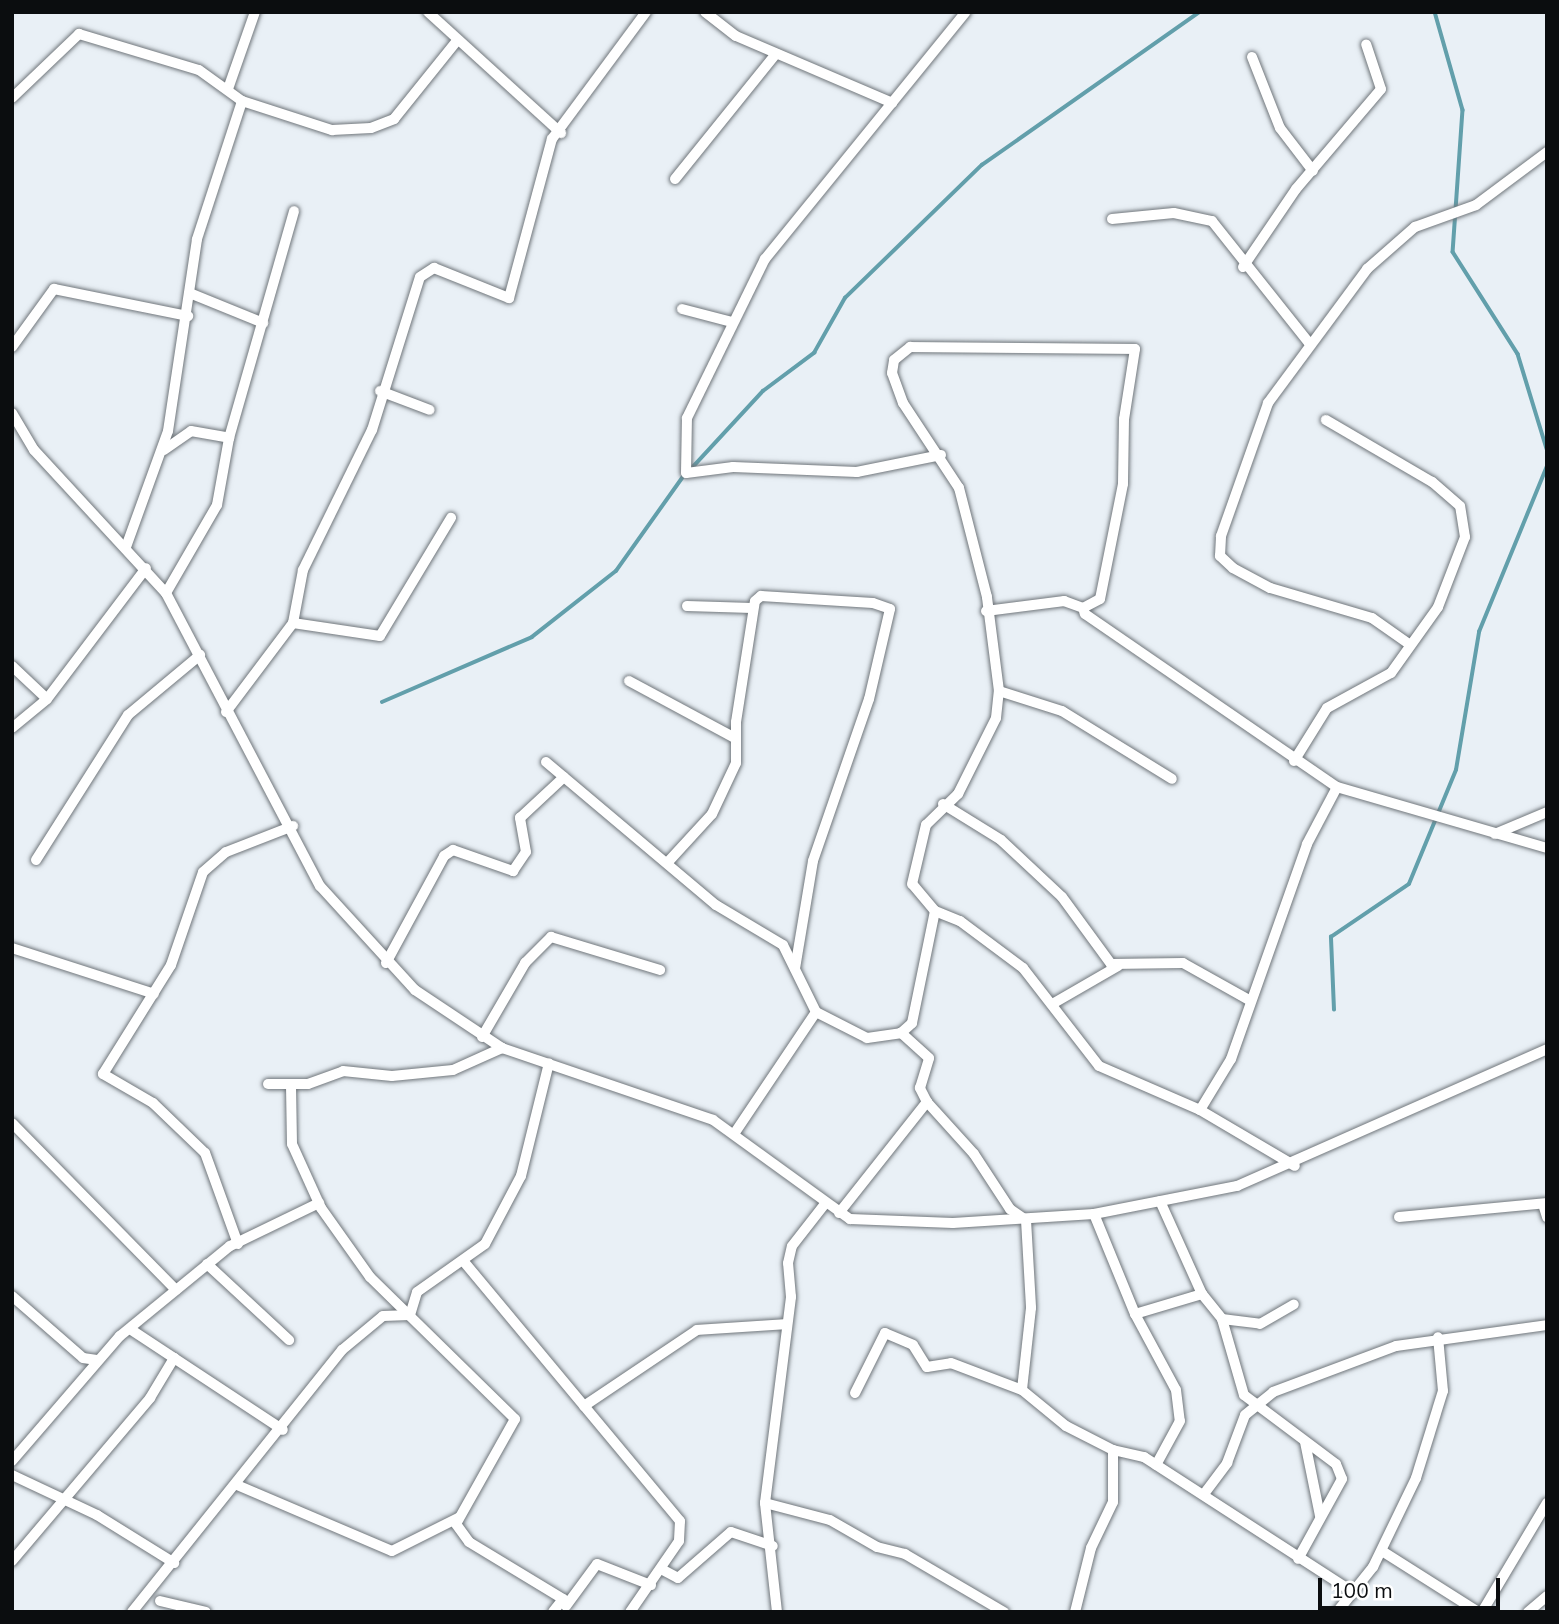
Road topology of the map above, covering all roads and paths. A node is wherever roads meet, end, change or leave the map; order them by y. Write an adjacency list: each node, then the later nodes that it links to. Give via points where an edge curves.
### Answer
1 (255, 12): 10 (street)
2 (428, 12): 6 (street)
3 (646, 12): 14 (street)
4 (705, 12): 8 (street)
5 (966, 12): 13 (street)
6 (456, 41): 12 (street, via 394,119 379,126 332,130); 14 (street)
7 (1366, 44): 16 (street, via 1381,89)
8 (776, 54): 13 (street); 17 (street)
9 (1252, 57): 16 (street, via 1280,128)
10 (229, 89): 11 (street, via 199,70 79,34); 12 (street)
11 (12, 98)
12 (242, 101): 21 (street, via 197,239)
13 (892, 103): 25 (street, via 765,259)
14 (561, 133): 28 (street, via 552,139 533,199 509,298 425,271)
15 (1547, 152): 26 (street, via 1476,205 1415,226 1367,269)
16 (1313, 171): 20 (street)
17 (676, 179)
18 (294, 211): 24 (street)
19 (1112, 219): 20 (street, via 1197,214 1212,221)
20 (1243, 267): 26 (street)
21 (192, 294): 23 (street); 24 (street)
22 (682, 309): 25 (street)
23 (188, 316): 27 (street, via 54,289); 33 (street)
24 (262, 323): 32 (street)
25 (732, 323): 34 (street, via 687,418 686,473 733,467 856,472)
26 (1310, 344): 44 (street, via 1268,403 1232,497 1220,556 1270,588 1365,615)
27 (12, 346)
28 (380, 391): 29 (street); 43 (street, via 368,439 303,570)
29 (430, 410)
30 (12, 413): 36 (street, via 34,450)
31 (1326, 420): 44 (street, via 1460,506 1463,555 1438,607)
32 (229, 438): 33 (street, via 191,431); 38 (street, via 217,505)
33 (163, 451): 36 (street)
34 (941, 455): 41 (street, via 894,383 891,367 910,348 1135,349 1124,419 1123,484 1100,599); 42 (street, via 958,488)
35 (451, 517): 43 (street, via 380,636)
36 (126, 547): 37 (street)
37 (146, 568): 38 (street); 49 (street)
38 (166, 593): 45 (street)
39 (687, 606): 40 (street)
40 (752, 608): 52 (street); 69 (street, via 761,596 890,609 869,699 813,861)
41 (1083, 608): 42 (street, via 1064,601); 53 (street)
42 (986, 611): 48 (street)
43 (293, 623): 50 (street)
44 (1409, 644): 53 (street, via 1382,681 1318,717)
45 (200, 655): 50 (street); 63 (street, via 128,715)
46 (12, 666): 49 (street)
47 (629, 681): 52 (street)
48 (999, 691): 56 (street, via 1062,711); 58 (street, via 989,732 958,794)
49 (47, 699): 51 (street)
50 (226, 712): 60 (street)
51 (12, 728)
52 (736, 738): 64 (street, via 736,763 712,814)
53 (1294, 761): 57 (street)
54 (546, 762): 55 (street)
55 (565, 777): 64 (street); 67 (street, via 520,818 526,852 513,871 453,850 444,856)
56 (1172, 779)
57 (1337, 787): 61 (street); 72 (street, via 1307,844)
58 (943, 804): 65 (street, via 922,833 912,884); 68 (street, via 1002,840 1062,897 1111,964)
59 (1547, 812): 61 (street)
60 (293, 827): 67 (street, via 320,886); 71 (street, via 226,852 203,872 181,945)
61 (1495, 834): 62 (street)
62 (1547, 848)
63 (36, 860)
64 (668, 862): 69 (street, via 716,905 779,940)
65 (936, 911): 73 (street, via 960,921 1023,968); 75 (street, via 912,1023)
66 (12, 948): 71 (street)
67 (386, 963): 76 (street, via 439,1011)
68 (1119, 965): 72 (street, via 1183,964); 73 (street)
69 (795, 968): 74 (street)
70 (660, 970): 76 (street, via 551,937 525,963)
71 (154, 994): 96 (street, via 103,1074 153,1102 205,1153)
72 (1249, 1000): 83 (street, via 1231,1059)
73 (1054, 1003): 83 (street, via 1099,1066)
74 (816, 1012): 75 (street, via 867,1038); 85 (street)
75 (901, 1033): 82 (street, via 929,1058 920,1088)
76 (482, 1037): 77 (street)
77 (502, 1048): 79 (street); 81 (street, via 453,1070 393,1076 343,1071)
78 (1547, 1049): 86 (street, via 1482,1074)
79 (549, 1063): 85 (street, via 713,1120); 97 (street, via 521,1176 502,1219)
80 (268, 1084): 81 (street)
81 (292, 1086): 88 (street, via 292,1144)
82 (927, 1102): 91 (street); 95 (street, via 974,1154 1010,1209)
83 (1200, 1110): 86 (street)
84 (12, 1122): 99 (street)
85 (734, 1134): 90 (street)
86 (1295, 1166): 87 (street, via 1237,1186)
87 (1160, 1201): 92 (street); 100 (street)
88 (319, 1203): 96 (street); 104 (street, via 370,1277)
89 (1545, 1203): 93 (street, via 1486,1204); 94 (street)
90 (824, 1205): 91 (street); 106 (street, via 792,1246)
91 (839, 1213): 95 (street, via 859,1221)
92 (1094, 1214): 95 (street); 103 (street)
93 (1399, 1217)
94 (1547, 1217)
95 (1026, 1220): 113 (street, via 1031,1308)
96 (238, 1244): 98 (street)
97 (465, 1263): 104 (street, via 417,1292); 116 (street)
98 (207, 1264): 99 (street); 110 (street)
99 (176, 1290): 108 (street)
100 (1202, 1294): 103 (street); 105 (street)
101 (12, 1296): 112 (street, via 83,1358)
102 (1294, 1304): 105 (street, via 1260,1324)
103 (1135, 1314): 121 (street, via 1176,1390 1180,1421)
104 (410, 1315): 117 (street, via 383,1316 342,1350); 129 (street, via 515,1419)
105 (1222, 1319): 115 (street, via 1244,1395)
106 (787, 1324): 116 (street, via 697,1330); 126 (street)
107 (1547, 1325): 109 (street)
108 (130, 1329): 111 (street); 112 (street)
109 (1438, 1337): 115 (street, via 1356,1358); 131 (street, via 1443,1391 1416,1478)
110 (289, 1340)
111 (174, 1358): 117 (street); 125 (street, via 150,1398)
112 (97, 1360): 120 (street)
113 (1022, 1390): 114 (street, via 951,1363 927,1367 914,1345 886,1333); 119 (street, via 1066,1426)
114 (855, 1393)
115 (1254, 1404): 118 (street); 124 (street, via 1227,1463)
116 (584, 1406): 135 (street, via 680,1521 684,1531)
117 (283, 1430): 123 (street)
118 (1305, 1442): 128 (street); 128 (street, via 1336,1464 1342,1479)
119 (1113, 1450): 121 (street); 149 (street, via 1113,1502 1091,1548)
120 (12, 1461)
121 (1156, 1465): 124 (street)
122 (12, 1475): 125 (street)
123 (237, 1485): 129 (street, via 392,1550); 134 (street)
124 (1204, 1494): 132 (street)
125 (62, 1498): 133 (street); 134 (street)
126 (765, 1503): 130 (street); 148 (street, via 830,1520 877,1547 905,1554)
127 (1547, 1503): 151 (street)
128 (1320, 1516): 132 (street)
129 (458, 1518): 141 (street, via 458,1530 470,1542)
130 (773, 1546): 135 (street, via 731,1532 678,1578); 147 (street)
131 (1381, 1551): 138 (street); 151 (street)
132 (1298, 1559): 138 (street)
133 (12, 1561)
134 (174, 1563): 137 (street)
135 (663, 1570): 136 (street)
136 (651, 1585): 141 (street, via 597,1564); 146 (street)
137 (151, 1590): 140 (street); 142 (street)
138 (1354, 1593): 150 (street)
139 (1547, 1596): 152 (street)
140 (160, 1601): 143 (street); 144 (street)
141 (567, 1606): 145 (street)
142 (132, 1612)
143 (163, 1612)
144 (206, 1612)
145 (553, 1612)
146 (630, 1612)
147 (777, 1612)
148 (1004, 1612)
149 (1075, 1612)
150 (1338, 1612)
151 (1480, 1612)
152 (1528, 1612)

